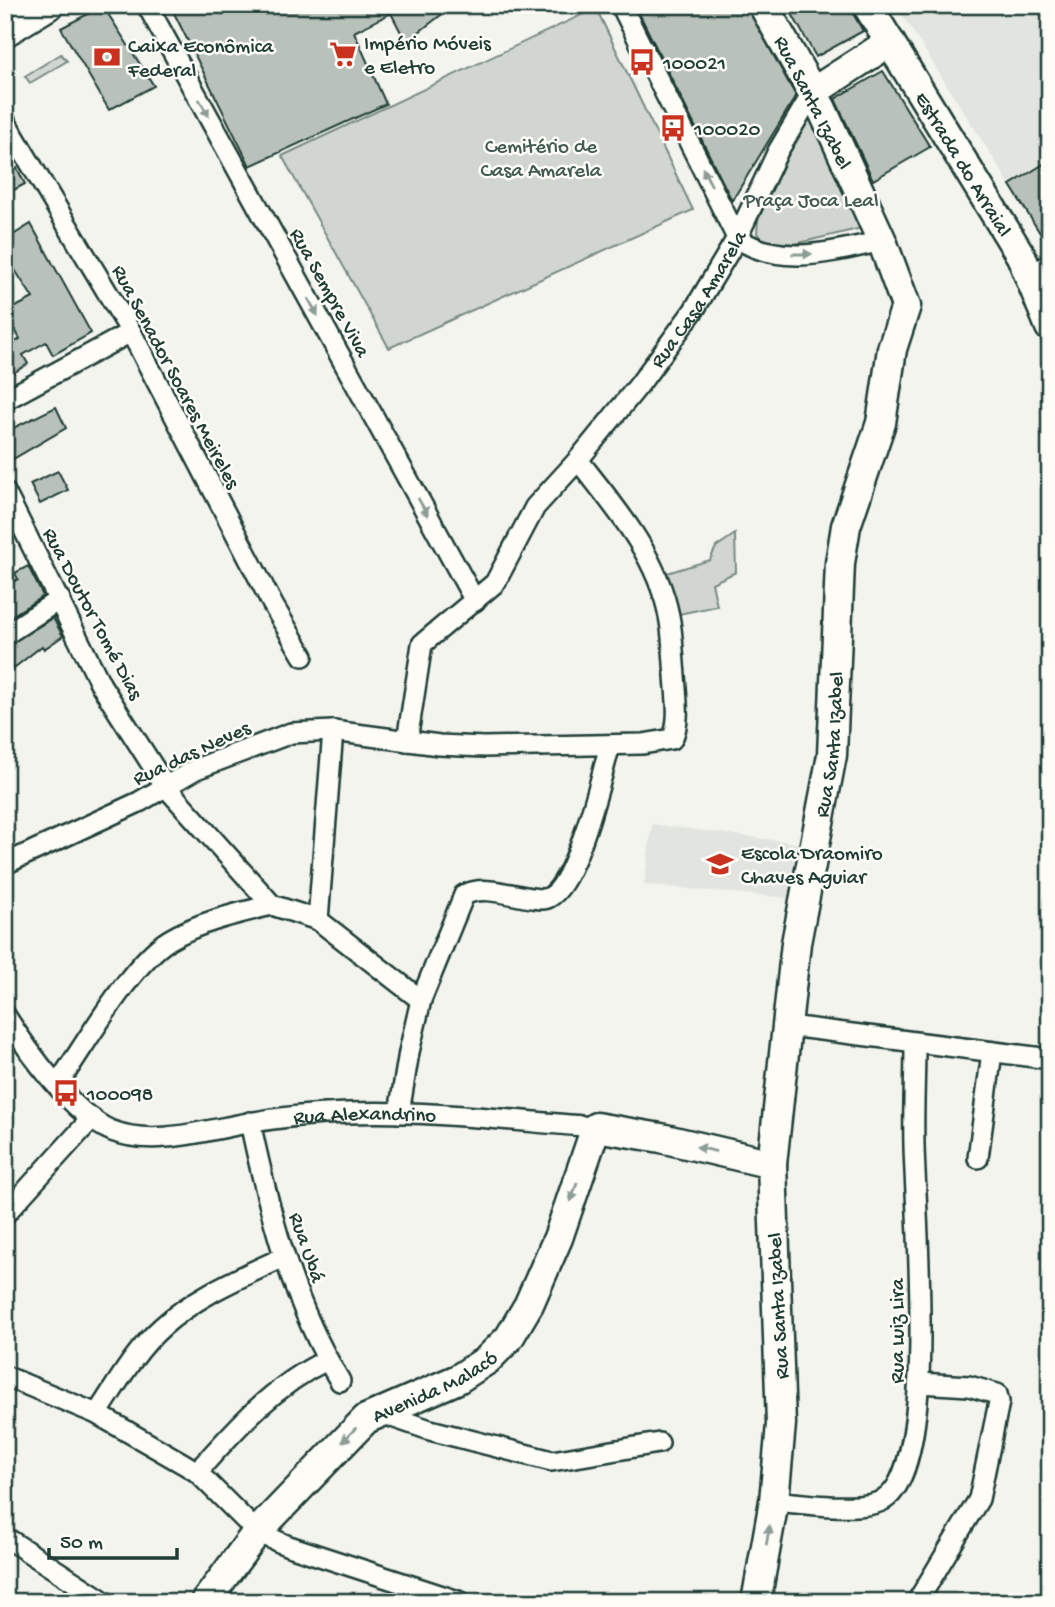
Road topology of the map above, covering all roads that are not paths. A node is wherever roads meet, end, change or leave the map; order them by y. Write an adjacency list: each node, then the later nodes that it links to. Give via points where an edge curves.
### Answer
1 (49, 5): 6 (street)
2 (147, 5): 19 (street, Rua Sempre Viva, one-way to 19)
3 (621, 5): 10 (street, one-way to 3)
4 (763, 5): 8 (street, Rua Santa Izabel)
5 (867, 5): 7 (street, Estrada do Arraial)
6 (5, 32)
7 (890, 42): 8 (street, Rua Casa Amarela); 12 (street, Estrada do Arraial, via 1021,256)
8 (813, 92): 10 (street, Rua Casa Amarela, via 778,151); 11 (street, Rua Santa Izabel)
9 (5, 121): 14 (street, Rua Senador Soares Meireles)
10 (737, 238): 11 (street, one-way to 11, via 759,249 799,256); 16 (street, Rua Casa Amarela, via 694,310)
11 (882, 241): 31 (street, Rua Santa Izabel, via 906,306 890,360 879,431 846,526 840,563 832,755 805,885)
12 (1040, 270): 13 (street, Estrada do Arraial)
13 (1050, 327)
14 (131, 332): 15 (street); 21 (street, Rua Senador Soares Meireles)
15 (5, 400)
16 (578, 460): 19 (street, Rua Casa Amarela, via 535,507 495,583); 24 (street, Rua das Neves, via 647,555 670,618 676,729 668,741)
17 (5, 492): 18 (street, Rua Doutor Tomé Dias)
18 (60, 599): 20 (street); 25 (street, Rua Doutor Tomé Dias, via 101,685)
19 (475, 601): 23 (street, via 422,644)
20 (5, 635)
21 (303, 656)
22 (333, 731): 23 (street, Rua das Neves); 25 (street, Rua das Neves, via 291,733 253,745); 28 (street)
23 (407, 741): 24 (street, Rua das Neves, via 484,747)
24 (610, 745): 29 (street, via 563,887 544,899 479,890 464,895)
25 (166, 786): 26 (street, Rua das Neves); 27 (street, Rua Doutor Tomé Dias)
26 (5, 864)
27 (272, 905): 28 (street); 35 (street, via 167,942 119,995)
28 (318, 920): 29 (street)
29 (421, 1000): 36 (street)
30 (5, 1015): 35 (street, Rua Alexandrino)
31 (789, 1026): 32 (street); 41 (street, Rua Santa Izabel)
32 (915, 1044): 33 (street); 47 (street, Rua Luiz Lira)
33 (992, 1052): 34 (street); 40 (street)
34 (1050, 1059)
35 (57, 1085): 37 (street, Rua Alexandrino)
36 (399, 1113): 38 (street, Rua Alexandrino); 39 (street, Rua Alexandrino)
37 (92, 1118): 38 (street, Rua Alexandrino, via 110,1130 140,1137); 42 (street)
38 (250, 1122): 43 (street, Rua Ubá)
39 (596, 1127): 41 (street, Rua Alexandrino, one-way to 39); 48 (street, Avenida Malacó, one-way to 48, via 558,1238 509,1338 487,1360 458,1378)
40 (978, 1158)
41 (772, 1164): 52 (street, Rua Santa Izabel, via 781,1410)
42 (5, 1214)
43 (284, 1257): 44 (street, Rua Ubá); 49 (street, via 201,1298 160,1328)
44 (327, 1360): 46 (street, Rua Ubá); 51 (street, via 242,1421)
45 (5, 1376): 49 (street)
46 (340, 1381)
47 (920, 1383): 52 (street, Rua Luiz Lira, via 902,1474 887,1498 867,1506); 59 (street, via 984,1388 997,1394 999,1402 979,1499)
48 (377, 1412): 50 (street, via 542,1460 571,1460); 53 (street, Avenida Malacó, one-way to 53, via 358,1426)
49 (97, 1414): 51 (street)
50 (659, 1443)
51 (197, 1472): 53 (street)
52 (774, 1502): 58 (street, Rua Santa Izabel, one-way to 52)
53 (257, 1532): 56 (street, Avenida Malacó); 57 (street)
54 (5, 1536): 55 (street)
55 (105, 1602)
56 (205, 1602)
57 (461, 1602)
58 (756, 1602)
59 (917, 1602)

